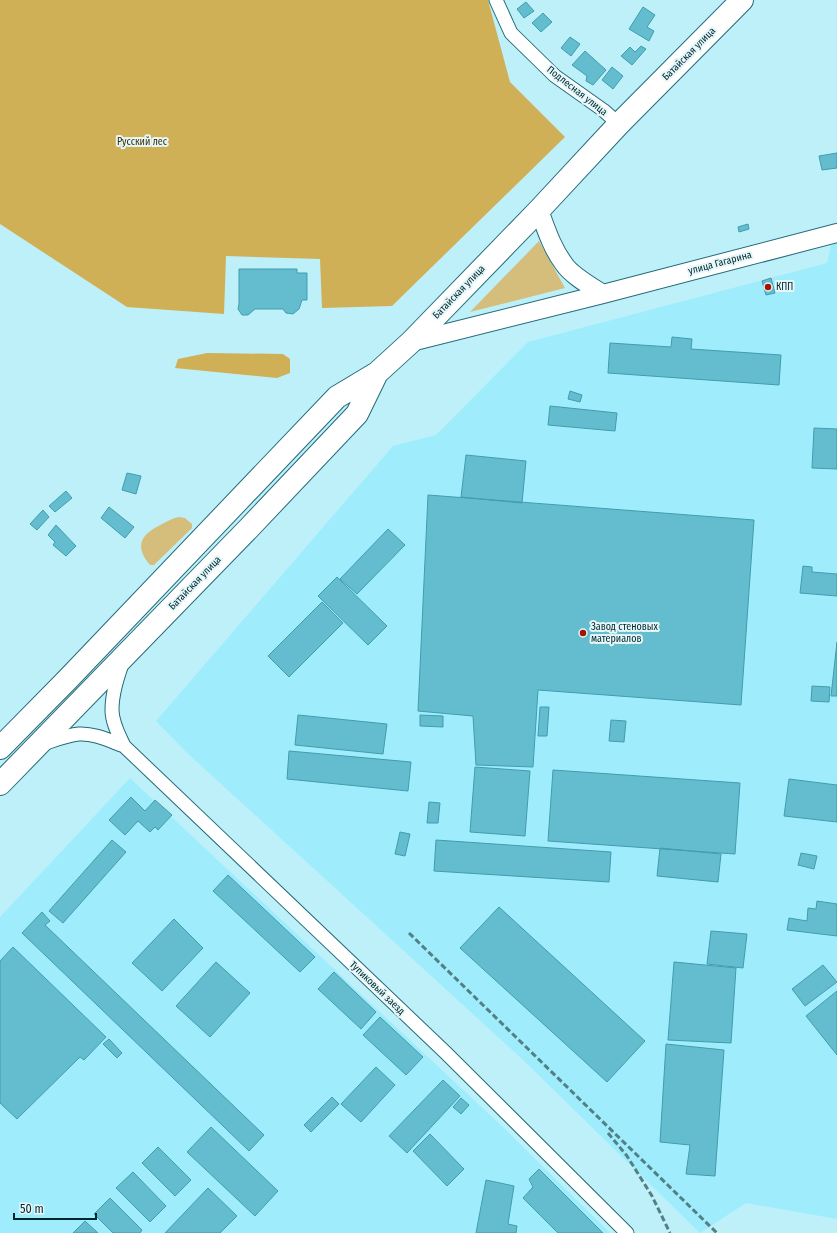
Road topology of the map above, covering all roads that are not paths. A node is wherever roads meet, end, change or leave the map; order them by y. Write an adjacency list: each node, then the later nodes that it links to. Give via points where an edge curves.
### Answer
1 (496, 0): 3 (street, Подлесная улица, via 510,33 555,76)
2 (742, 0): 3 (highway, Батайская улица)
3 (619, 124): 4 (highway, Батайская улица)
4 (540, 210): 6 (main road, via 552,243 564,265); 7 (highway, Батайская улица)
5 (837, 233): 6 (main road, улица Гагарина)
6 (603, 294): 7 (main road, улица Гагарина)
7 (410, 342): 8 (highway, Батайская улица)
8 (377, 373): 9 (highway, Батайская улица, via 357,414); 12 (highway, Батайская улица, via 337,397)
9 (124, 657): 10 (highway, Батайская улица); 11 (street, via 113,696 112,711)
10 (38, 746): 11 (street, via 79,734 92,735); 13 (highway, Батайская улица)
11 (124, 746): 14 (street, Тупиковый заезд, via 446,1053)
12 (0, 748)
13 (0, 784)
14 (627, 1233)

